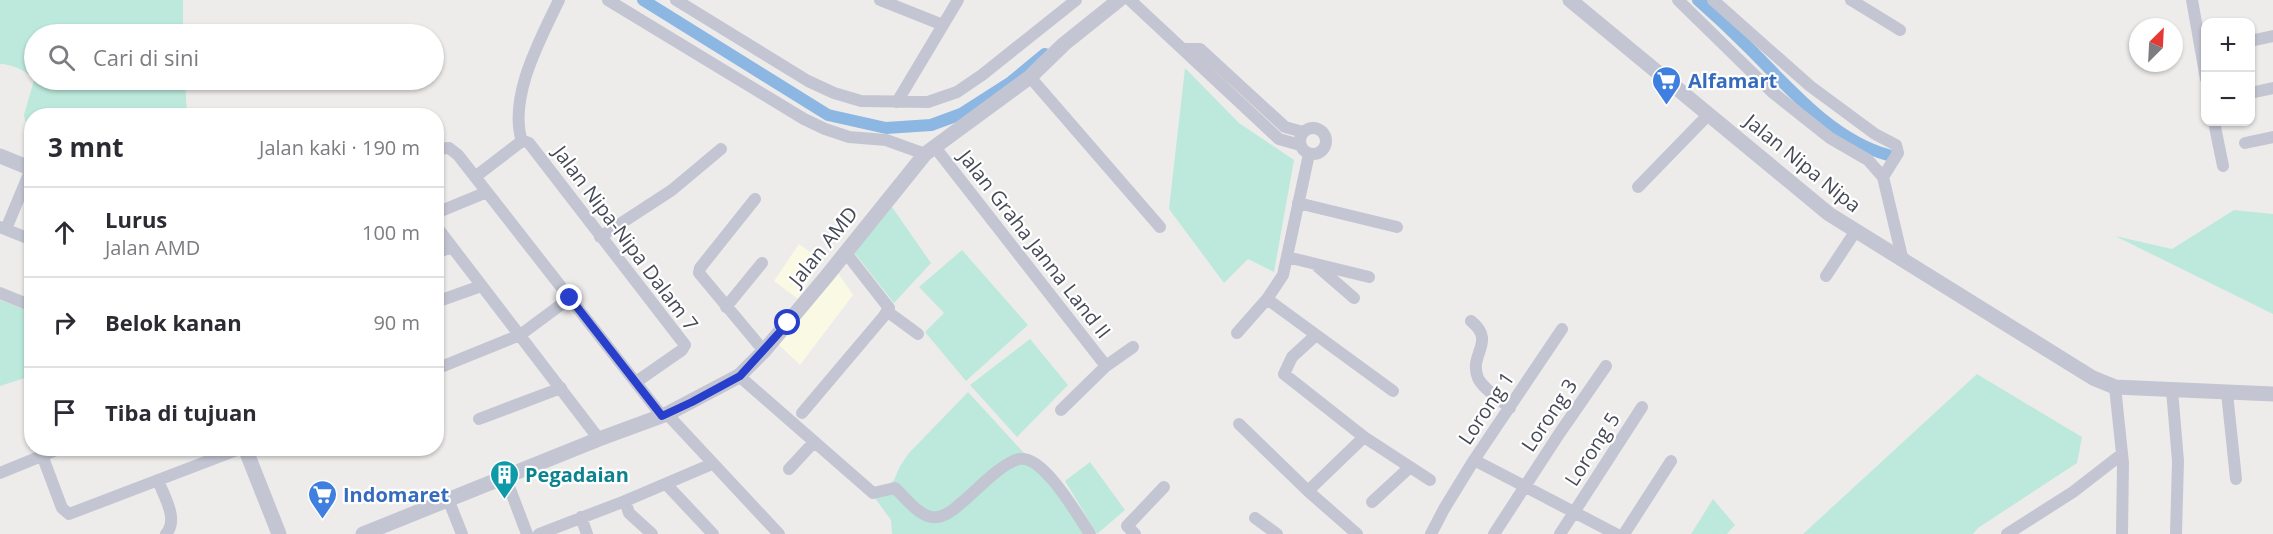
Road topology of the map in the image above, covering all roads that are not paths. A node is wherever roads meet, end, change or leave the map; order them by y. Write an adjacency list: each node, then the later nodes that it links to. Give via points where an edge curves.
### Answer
1 (559, 0): 26 (street, via 519,102)
2 (608, 0): 30 (street, via 825,129)
3 (676, 0): 22 (street, via 808,81 861,101)
4 (880, 0): 14 (street)
5 (958, 0): 14 (street)
6 (1076, 0): 22 (street, via 957,92 928,102)
7 (1119, 0): 19 (street, Jalan AMD)
8 (1130, 0): 40 (street, via 1279,139 1304,143)
9 (1570, 0): 23 (street, Jalan Nipa Nipa)
10 (1678, 0): 35 (street, via 1772,92 1830,138 1868,160)
11 (1713, 0): 35 (street, via 1810,87 1896,145 1895,158)
12 (1851, 0): 15 (street)
13 (2192, 0): 18 (street)
14 (943, 25): 22 (street)
15 (1900, 30)
16 (2273, 36): 17 (street)
17 (2255, 40)
18 (2201, 49)
19 (1030, 77): 30 (street, Jalan AMD); 42 (street)
20 (2273, 88): 21 (street)
21 (2255, 92)
22 (897, 102)
23 (1709, 114): 37 (street); 45 (street, Jalan Nipa Nipa)
24 (2215, 126): 33 (street)
25 (2273, 137): 27 (street)
26 (520, 143): 34 (street); 48 (street, Jalan Nipa-Nipa Dalam 7, via 529,143)
27 (2245, 143)
28 (444, 148): 34 (street, via 454,151)
29 (721, 149): 48 (street, via 672,190)
30 (929, 150): 51 (street, Jalan AMD); 78 (street, Jalan Graha Janna Land II)
31 (0, 156): 32 (street)
32 (24, 166)
33 (2223, 166)
34 (476, 177): 38 (street)
35 (1883, 177): 53 (street)
36 (24, 184): 44 (street)
37 (1638, 187)
38 (487, 192): 41 (street); 60 (street)
39 (755, 199): 65 (street, via 700,268 699,275)
40 (1298, 203): 43 (street); 52 (street)
41 (444, 210)
42 (1160, 227)
43 (1397, 227)
44 (3, 228): 47 (street)
45 (1855, 232): 53 (street, Jalan Nipa Nipa); 56 (street)
46 (444, 236): 49 (street)
47 (24, 237)
48 (600, 237): 81 (street, Jalan Nipa-Nipa Dalam 7, via 685,345)
49 (452, 247): 50 (street); 58 (street)
50 (444, 250)
51 (846, 253): 66 (street, via 886,302); 76 (street, Jalan AMD)
52 (1287, 257): 55 (street); 63 (street, via 1283,275)
53 (1903, 261): 82 (street, Jalan Nipa Nipa, via 2093,378)
54 (762, 263): 65 (street)
55 (1314, 264): 57 (street); 61 (street)
56 (1826, 276)
57 (1369, 278)
58 (481, 286): 62 (street); 72 (street)
59 (0, 293): 64 (street)
60 (570, 298): 72 (street); 81 (street)
61 (1354, 298)
62 (444, 299)
63 (1267, 299): 67 (street); 70 (street)
64 (24, 303)
65 (726, 307): 76 (street)
66 (888, 312): 71 (street); 91 (street)
67 (1295, 320): 73 (street); 75 (street)
68 (1471, 321): 89 (street, via 1483,334 1476,369 1479,380)
69 (1562, 329): 89 (street, Lorong 1)
70 (1237, 333)
71 (918, 334)
72 (520, 335): 77 (street); 83 (street)
73 (1316, 335): 75 (street); 85 (street)
74 (1133, 347): 78 (street, Jalan Graha Janna Land II)
75 (1300, 349): 95 (street, via 1284,374)
76 (764, 351): 80 (street, Jalan AMD)
77 (444, 366)
78 (1106, 366): 90 (street, Jalan Graha Janna Land II)
79 (1606, 366): 114 (street, Lorong 3)
80 (740, 376): 92 (street, Jalan AMD); 97 (street)
81 (636, 382): 92 (street)
82 (2115, 387): 84 (street); 98 (street)
83 (561, 388): 93 (street); 96 (street)
84 (2172, 390): 86 (street); 145 (street, via 2178,461)
85 (1393, 391)
86 (2227, 393): 87 (street); 110 (street)
87 (2273, 394)
88 (1642, 407): 120 (street, Lorong 5)
89 (1510, 408): 103 (street, Lorong 1)
90 (1060, 410)
91 (801, 413)
92 (664, 415): 96 (street, Jalan AMD); 105 (street)
93 (479, 419)
94 (1239, 424): 116 (street)
95 (1364, 437): 106 (street); 116 (street)
96 (599, 439): 109 (street, Jalan AMD)
97 (814, 442): 107 (street); 135 (street, via 873,493 895,488 932,517 955,509 1009,464 1029,460 1048,473)
98 (2122, 454): 123 (street); 144 (street)
99 (40, 456): 108 (street)
100 (42, 456): 111 (street, via 67,514)
101 (222, 456): 111 (street)
102 (247, 456): 125 (street)
103 (1474, 460): 114 (street); 139 (street, Lorong 1)
104 (1671, 461): 143 (street)
105 (712, 464): 113 (street); 134 (street)
106 (1410, 467): 112 (street); 118 (street)
107 (789, 469)
108 (0, 472)
109 (505, 476): 117 (street, Jalan AMD); 128 (street)
110 (2236, 479)
111 (158, 480): 124 (street, via 173,521)
112 (1430, 480)
113 (666, 484): 119 (street); 133 (street)
114 (1525, 486): 120 (street); 140 (street, Lorong 3)
115 (1164, 487): 136 (street, via 1127,526)
116 (1308, 491): 138 (street)
117 (448, 499): 126 (street, Jalan AMD); 127 (street)
118 (1372, 502)
119 (627, 507): 121 (street); 131 (street); 132 (street)
120 (1574, 512): 141 (street, Lorong 5); 142 (street)
121 (581, 517): 129 (street); 130 (street)
122 (1255, 518): 137 (street)
123 (2011, 532)
124 (166, 534)
125 (279, 534)
126 (363, 534)
127 (462, 534)
128 (528, 534)
129 (539, 534)
130 (587, 534)
131 (637, 534)
132 (652, 534)
133 (713, 534)
134 (779, 534)
135 (1090, 534)
136 (1135, 534)
137 (1277, 534)
138 (1357, 534)
139 (1431, 534)
140 (1494, 534)
141 (1560, 534)
142 (1616, 534)
143 (1624, 534)
144 (2122, 534)
145 (2176, 534)

